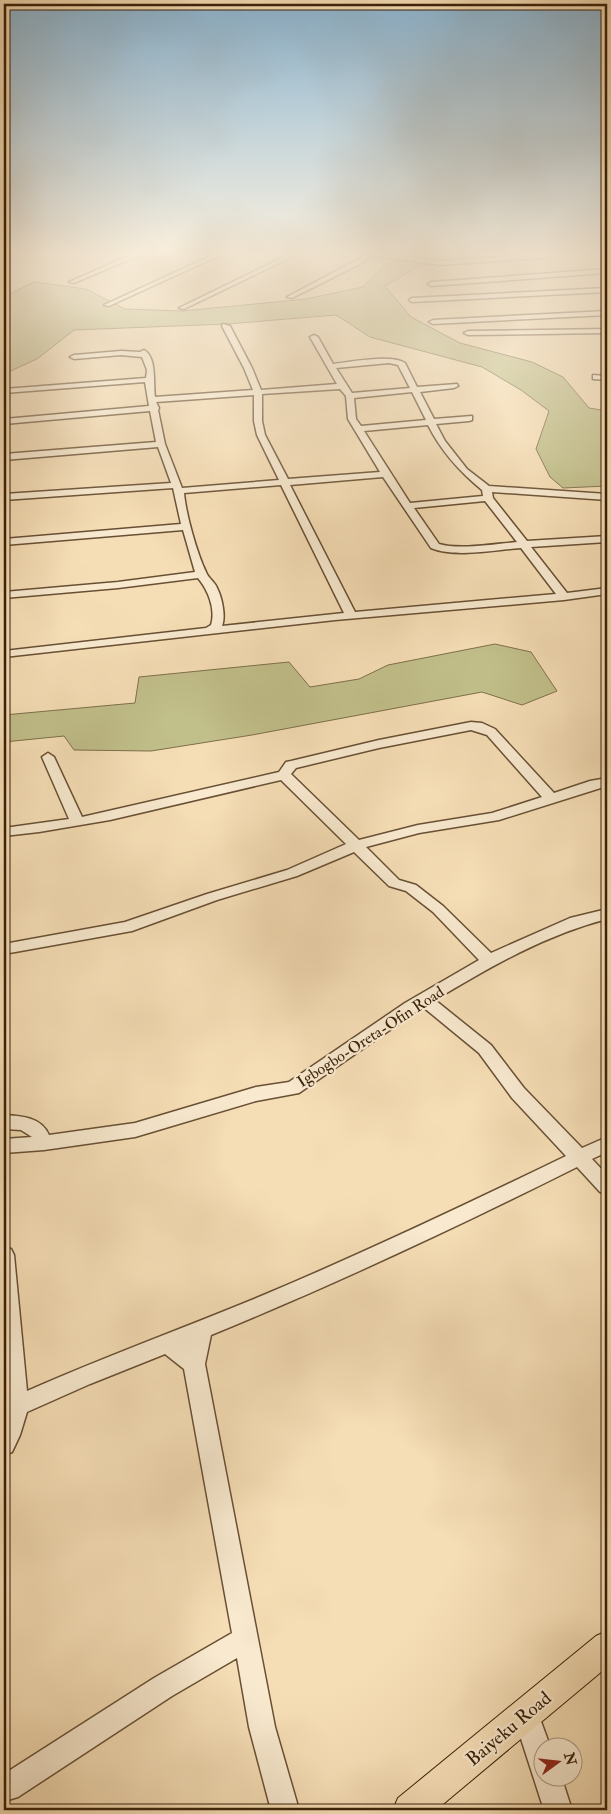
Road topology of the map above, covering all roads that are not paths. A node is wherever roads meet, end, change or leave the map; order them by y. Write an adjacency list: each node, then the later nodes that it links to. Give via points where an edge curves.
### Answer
1 (232, 337): 12 (street)
2 (314, 338): 4 (street)
3 (74, 357): 7 (street, via 144,353 151,370)
4 (331, 366): 8 (street); 11 (street, via 396,361)
5 (596, 377): 6 (street)
6 (607, 378)
7 (149, 380): 10 (street); 14 (street)
8 (342, 386): 12 (street); 13 (street)
9 (454, 386): 11 (street)
10 (4, 390)
11 (416, 390): 13 (street); 17 (street)
12 (258, 393): 14 (street); 22 (street, via 260,435)
13 (350, 396): 18 (street, via 350,412)
14 (153, 404): 16 (street); 19 (street)
15 (469, 418): 17 (street)
16 (4, 422)
17 (431, 423): 18 (street); 24 (street, via 441,442)
18 (358, 429): 21 (street)
19 (161, 444): 20 (street); 23 (street)
20 (4, 458)
21 (386, 474): 22 (street); 27 (street)
22 (285, 483): 23 (street); 36 (street)
23 (178, 488): 25 (street); 28 (street)
24 (487, 494): 26 (street); 27 (street); 31 (street)
25 (4, 496)
26 (607, 497)
27 (407, 506): 31 (street, via 435,546 440,548)
28 (186, 526): 30 (street); 32 (street)
29 (607, 539): 31 (street)
30 (4, 542)
31 (524, 544): 35 (street)
32 (201, 574): 34 (street); 37 (street, via 212,588 218,622)
33 (607, 591): 35 (street)
34 (4, 595)
35 (564, 597): 36 (street)
36 (351, 616): 37 (street)
37 (207, 632): 38 (street)
38 (4, 654)
39 (48, 757): 43 (street)
40 (284, 775): 42 (street, via 291,766 300,763 379,744 478,726 491,732); 43 (street); 45 (street)
41 (607, 782): 42 (street)
42 (551, 798): 45 (street, via 494,817 418,829)
43 (77, 821): 44 (street)
44 (4, 832)
45 (357, 845): 47 (street, via 292,873 127,927); 48 (street, via 394,883 411,888 438,909)
46 (607, 914): 48 (street, Igbogbo-Oreta-Ofin Road, via 575,922)
47 (4, 950)
48 (489, 961): 49 (street, Igbogbo-Oreta-Ofin Road)
49 (425, 999): 51 (street, Igbogbo-Oreta-Ofin Road, via 293,1088 256,1094 135,1130); 54 (street, via 485,1049 518,1093)
50 (4, 1122): 51 (street, via 24,1123 38,1130)
51 (44, 1144): 53 (street, Igbogbo-Oreta-Ofin Road)
52 (607, 1144): 54 (street)
53 (4, 1146)
54 (581, 1159): 55 (street); 57 (street, via 282,1296)
55 (607, 1187)
56 (4, 1255): 60 (street)
57 (202, 1329): 58 (street); 59 (street)
58 (167, 1343): 59 (street); 60 (street)
59 (194, 1364): 62 (street)
60 (11, 1409): 61 (street, via 9,1435)
61 (4, 1444)
62 (246, 1639): 67 (street, via 163,1687); 68 (street, via 262,1727)
63 (607, 1646): 64 (main road, Baiyeku Road)
64 (526, 1714): 65 (street); 69 (main road, Baiyeku Road)
65 (534, 1737)
66 (550, 1786): 70 (street)
67 (8, 1788)
68 (285, 1810)
69 (410, 1810)
70 (558, 1810)

